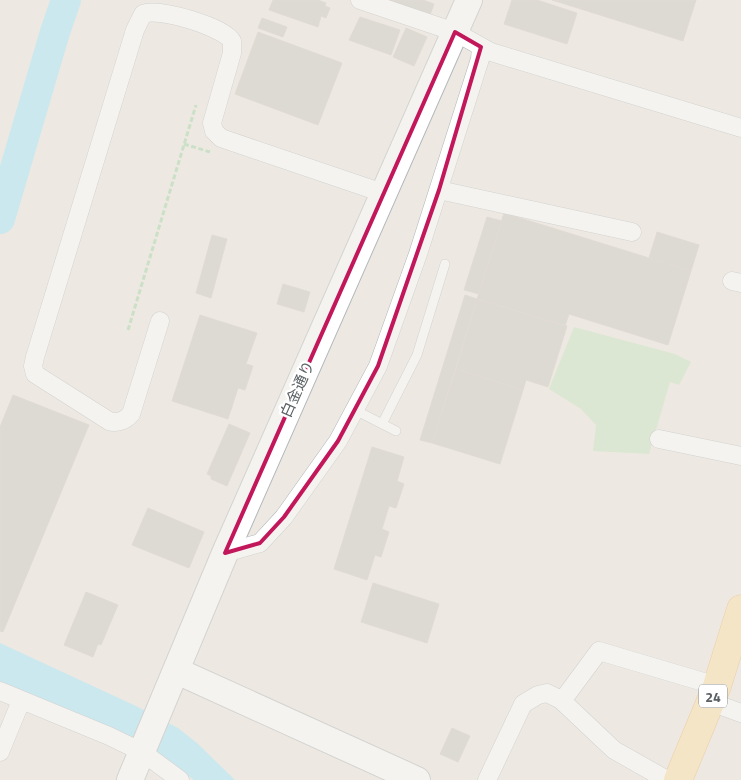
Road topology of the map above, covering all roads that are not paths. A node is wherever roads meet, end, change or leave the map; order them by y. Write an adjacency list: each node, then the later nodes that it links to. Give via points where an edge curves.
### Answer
1 (360, 0): 3 (street)
2 (469, 0): 3 (street, 白金通り)
3 (455, 32): 4 (street); 7 (street, 白金通り)
4 (480, 47): 5 (street); 6 (street, via 480,59)
5 (741, 128)
6 (439, 190): 8 (street); 11 (street, via 378,366)
7 (383, 193): 10 (street, via 220,138 212,123 232,53 232,41 220,30 160,12 143,14 132,40 34,357 33,370 38,378 109,421 118,422 131,414); 16 (street, 白金通り)
8 (632, 232)
9 (445, 264): 12 (lane, via 416,355)
10 (160, 321)
11 (355, 410): 12 (lane); 16 (street, via 338,441 267,537 250,548)
12 (382, 424): 13 (lane)
13 (396, 431)
14 (659, 439): 15 (street)
15 (741, 456)
16 (225, 553): 18 (street, 白金通り)
17 (740, 618): 20 (main road, 24)
18 (177, 671): 25 (street, 白金通り); 28 (street)
19 (0, 691): 21 (street)
20 (714, 694): 22 (street, via 599,651); 23 (street); 31 (main road, 24)
21 (21, 701): 24 (street); 25 (street)
22 (562, 701): 29 (street, via 547,693 523,704); 30 (street, via 614,750)
23 (741, 713)
24 (0, 752)
25 (142, 752): 26 (street, 白金通り); 27 (street)
26 (130, 780)
27 (180, 780)
28 (417, 780)
29 (487, 780)
30 (667, 780)
31 (678, 780)

